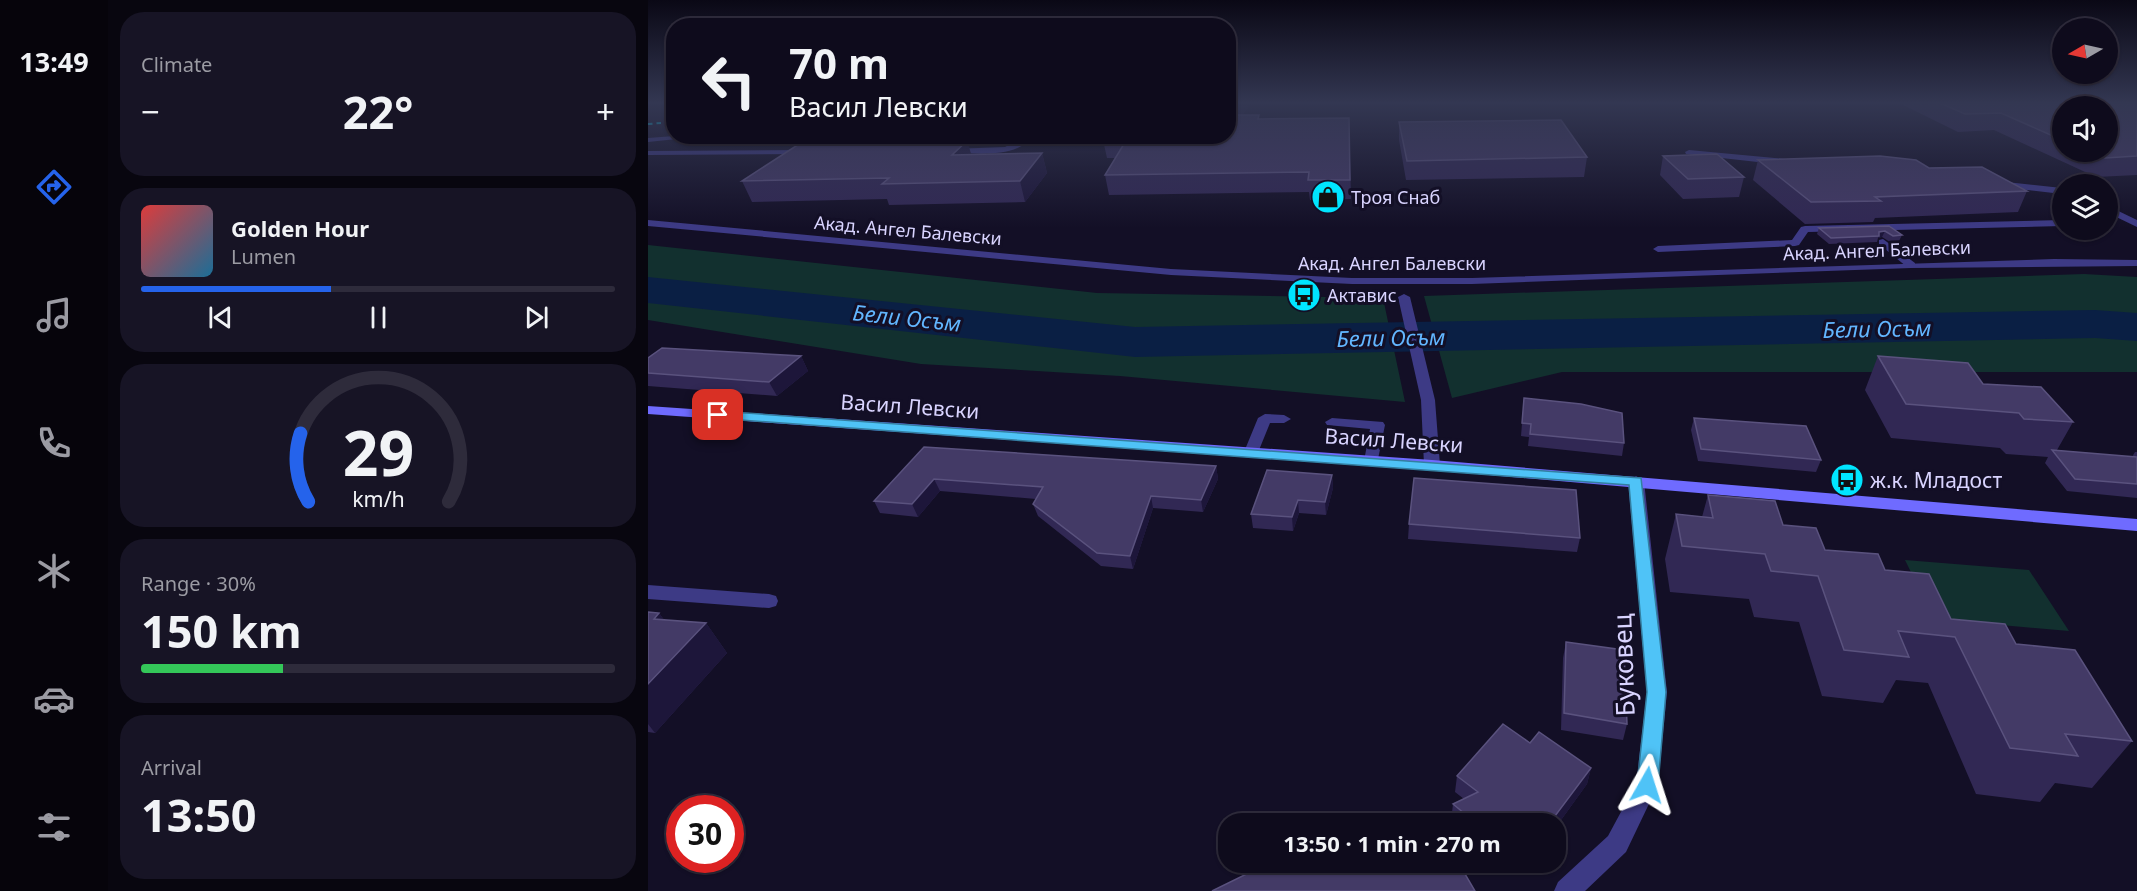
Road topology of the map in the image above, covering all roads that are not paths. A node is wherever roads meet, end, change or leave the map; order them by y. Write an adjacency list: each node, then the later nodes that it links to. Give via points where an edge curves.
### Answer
1 (1024, 145): 2 (street, via 1004,150)
2 (946, 151)
3 (820, 152): 5 (street)
4 (1689, 152): 6 (street)
5 (648, 153)
6 (1792, 163)
7 (1988, 183): 8 (street)
8 (2052, 190)
9 (2118, 214): 12 (street)
10 (648, 223): 16 (street, Акад. Ангел Балевски, via 1171,272 1343,281)
11 (2052, 223): 14 (street, via 1805,229 1795,243)
12 (2137, 224)
13 (1883, 242): 16 (street)
14 (1658, 249)
15 (2137, 263): 16 (street, Акад. Ангел Балевски)
16 (1911, 265)
17 (1404, 297): 23 (street, via 1428,400)
18 (648, 410): 21 (main road, Васил Левски)
19 (1284, 419): 21 (street, via 1265,418)
20 (1332, 422): 22 (street, via 1378,425)
21 (1252, 452): 22 (main road, Васил Левски)
22 (1372, 461): 23 (main road, Васил Левски)
23 (1432, 465): 24 (main road, Васил Левски)
24 (1636, 481): 25 (main road, Васил Левски); 28 (street, Буковец, via 1657,692 1647,785 1617,844)
25 (2137, 525)
26 (648, 592): 27 (street)
27 (769, 601)
28 (1567, 891)

